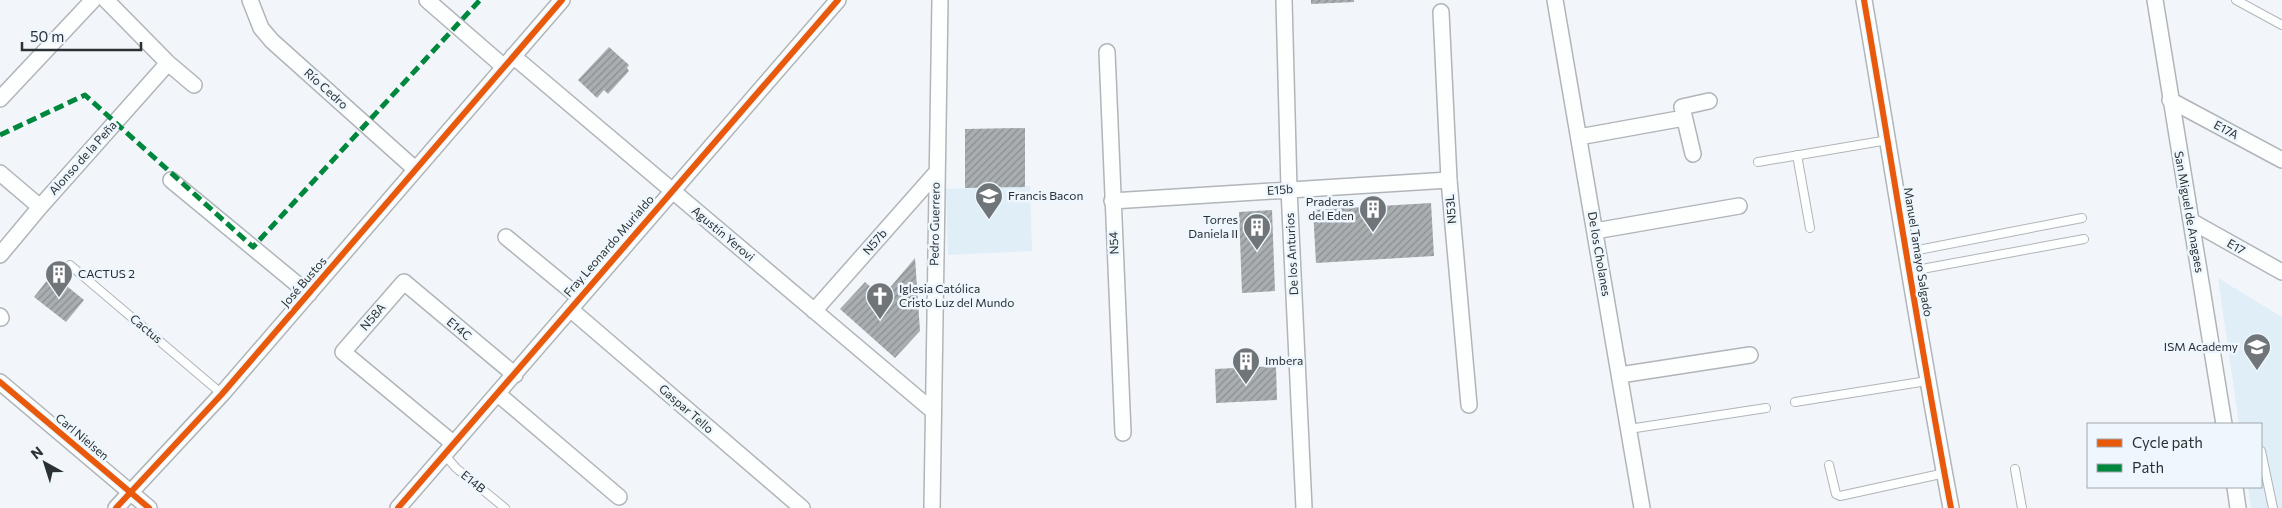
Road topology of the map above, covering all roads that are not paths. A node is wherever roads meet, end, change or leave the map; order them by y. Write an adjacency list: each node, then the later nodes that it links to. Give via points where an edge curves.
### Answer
1 (93, 0): 19 (street)
2 (106, 0): 17 (street)
3 (250, 0): 29 (street, Río Cedro, via 261,28 272,41)
4 (427, 0): 16 (street, Agustín Yerovi)
5 (562, 0): 16 (street, José Bustos)
6 (838, 0): 35 (street, Fray Leonardo Murialdo)
7 (940, 0): 31 (street, Pedro Guerrero)
8 (1284, 0): 34 (street, De los Anturios)
9 (1555, 0): 23 (street, De los Cholanes)
10 (1864, 0): 24 (street, Manuel Tamayo Salgado)
11 (2155, 0): 20 (street, San Miguel de Anagaes)
12 (2236, 0): 14 (lane)
13 (1441, 12): 33 (street, N53L)
14 (2282, 25)
15 (1107, 52): 36 (street, N54)
16 (508, 61): 29 (street, José Bustos); 35 (street, Agustín Yerovi)
17 (168, 63): 18 (street); 38 (street, Alonso de la Peña)
18 (194, 85)
19 (0, 99)
20 (2170, 100): 27 (street, E17A); 40 (street, San Miguel de Anagaes)
21 (1709, 101): 22 (street, via 1682,107)
22 (1684, 118): 23 (street); 25 (street)
23 (1579, 137): 42 (street, De los Cholanes)
24 (1888, 140): 26 (lane); 45 (street, Manuel Tamayo Salgado)
25 (1693, 154)
26 (1797, 155): 28 (lane); 41 (lane)
27 (2282, 160)
28 (1758, 162)
29 (415, 169): 51 (street, José Bustos)
30 (0, 173): 38 (street)
31 (936, 173): 53 (street, N57b); 64 (street, Pedro Guerrero)
32 (171, 180): 51 (street)
33 (1449, 180): 34 (street, E15b); 62 (street, N53L)
34 (1289, 189): 36 (street, E15b); 82 (street, De los Anturios)
35 (672, 191): 52 (street, Fray Leonardo Murialdo); 53 (street, Agustín Yerovi)
36 (1112, 201): 67 (street, N54)
37 (1739, 206): 42 (street)
38 (40, 207): 46 (street, Alonso de la Peña)
39 (2082, 218): 45 (lane)
40 (2191, 221): 49 (street, E17); 65 (street, San Miguel de Anagaes)
41 (1810, 228)
42 (1595, 231): 56 (street, De los Cholanes)
43 (506, 238): 52 (street, Gaspar Tello)
44 (2084, 239): 48 (lane)
45 (1908, 252): 48 (street, Manuel Tamayo Salgado)
46 (0, 255)
47 (70, 265): 59 (lane, Cactus)
48 (1911, 271): 58 (street, Manuel Tamayo Salgado)
49 (2282, 272)
50 (404, 282): 55 (street, E14C); 68 (street, N58A, via 343,352)
51 (309, 294): 59 (street, José Bustos)
52 (575, 304): 55 (street, Fray Leonardo Murialdo); 80 (street, Gaspar Tello)
53 (814, 311): 64 (street, Agustín Yerovi)
54 (1750, 355): 56 (street)
55 (515, 375): 60 (street, Fray Leonardo Murialdo)
56 (1620, 375): 66 (street, De los Cholanes)
57 (0, 382): 74 (street, Carl Nielsen)
58 (1928, 382): 61 (lane); 72 (street, Manuel Tamayo Salgado)
59 (222, 394): 74 (street, José Bustos)
60 (498, 394): 68 (street, Fray Leonardo Murialdo); 75 (street)
61 (1796, 402)
62 (1469, 405)
63 (1766, 408): 66 (lane)
64 (933, 411): 81 (street, Pedro Guerrero)
65 (2224, 423)
66 (1629, 429): 83 (street, De los Cholanes)
67 (1123, 433)
68 (449, 449): 78 (street, Fray Leonardo Murialdo); 79 (lane, E14B, via 456,468)
69 (2262, 456): 87 (lane)
70 (1829, 465): 72 (lane, via 1833,490 1840,496)
71 (2015, 469): 85 (lane)
72 (1944, 473): 84 (street, Manuel Tamayo Salgado)
73 (2235, 488): 86 (street)
74 (130, 492): 76 (street, José Bustos); 77 (street, Carl Nielsen)
75 (620, 497)
76 (116, 508)
77 (149, 508)
78 (398, 508)
79 (505, 508)
80 (802, 508)
81 (932, 508)
82 (1304, 508)
83 (1642, 508)
84 (1951, 508)
85 (2022, 508)
86 (2238, 508)
87 (2273, 508)

